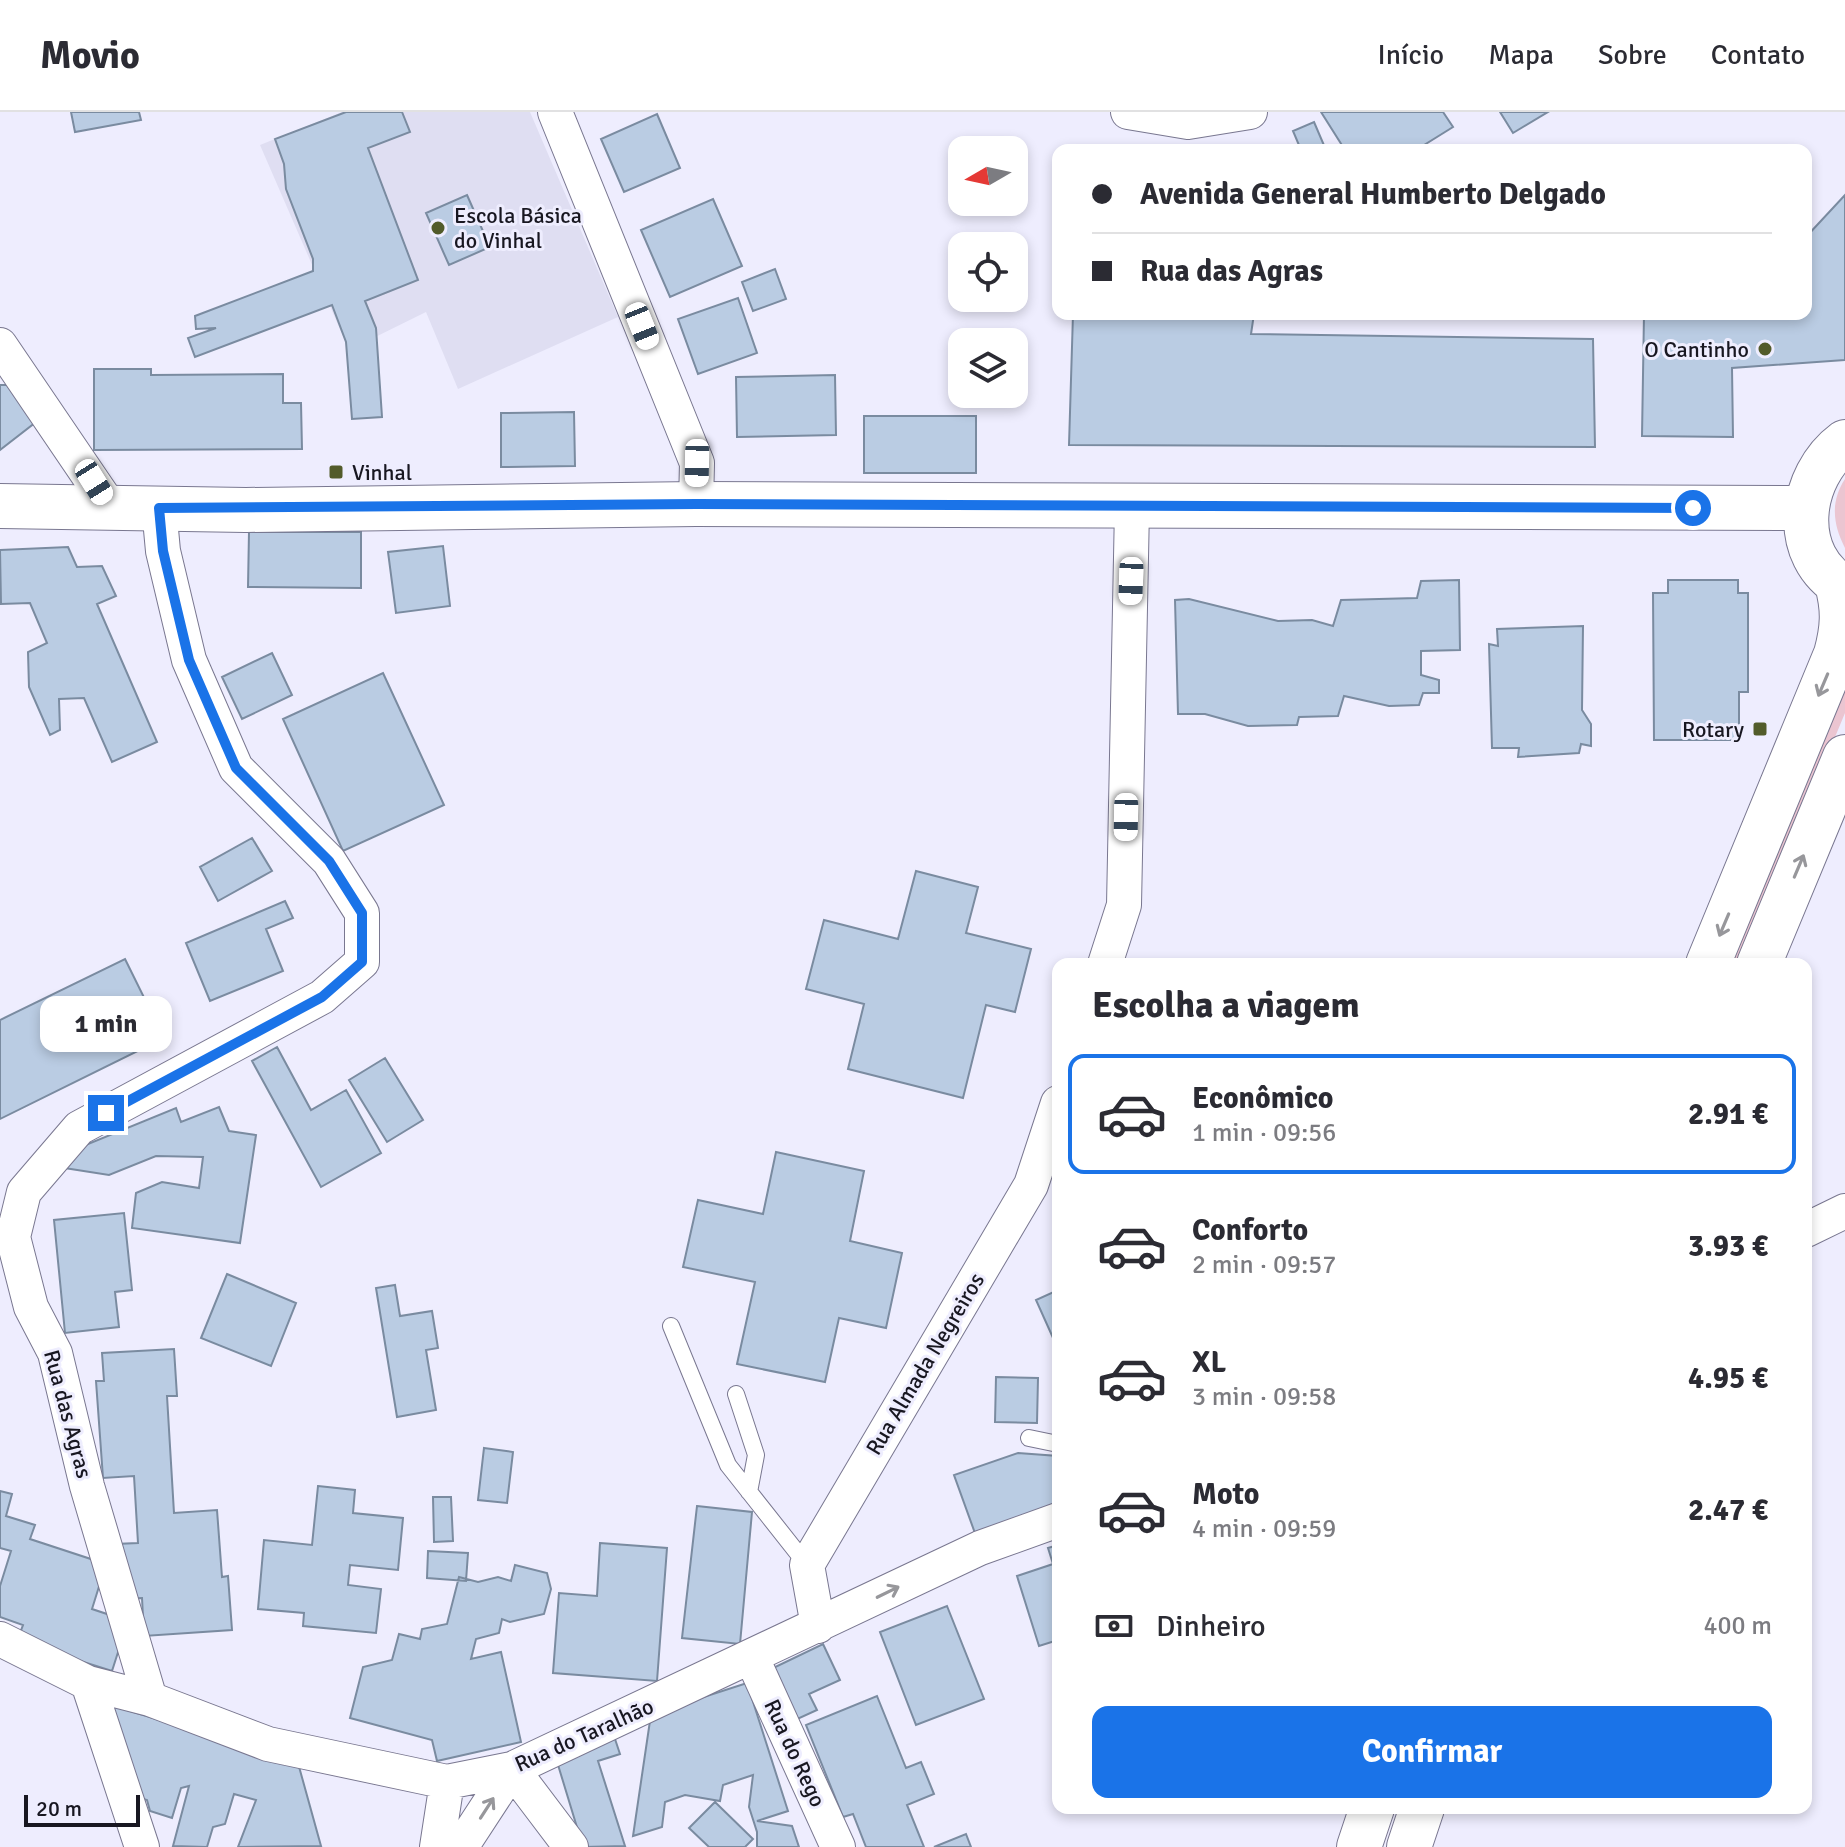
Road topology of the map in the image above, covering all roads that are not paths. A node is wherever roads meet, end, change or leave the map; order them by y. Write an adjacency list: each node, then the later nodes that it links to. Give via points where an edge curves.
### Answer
1 (555, 112): 6 (street, via 697,463)
2 (1128, 112): 3 (street, via 1188,122)
3 (1250, 112)
4 (0, 345): 8 (street)
5 (1845, 442): 11 (street, via 1829,454 1813,479)
6 (696, 504): 9 (street); 10 (street)
7 (0, 506): 8 (street)
8 (110, 507): 9 (street)
9 (159, 508): 20 (street, Rua das Agras, via 163,551 189,660 236,768 329,861 362,913 362,962 322,997 79,1128 24,1192)
10 (1132, 508): 11 (street); 14 (street, via 1124,905)
11 (1805, 508): 12 (street, via 1819,562)
12 (1841, 586): 15 (street, one-way to 15, via 1843,627 1836,654)
13 (1845, 757): 16 (street, one-way to 13)
14 (1107, 958)
15 (1710, 958)
16 (1761, 958)
17 (1052, 1121): 28 (street, Rua Almada Negreiros, via 1031,1185)
18 (1845, 1211): 19 (street)
19 (1812, 1227)
20 (6, 1230): 21 (street); 33 (street, Rua das Agras, via 31,1307 55,1353 87,1486)
21 (0, 1270)
22 (671, 1326): 26 (lane, via 728,1465)
23 (736, 1394): 26 (lane, via 756,1455)
24 (1029, 1438): 25 (lane)
25 (1052, 1443)
26 (749, 1492): 28 (lane)
27 (1052, 1522): 29 (street, Rua do Taralhão, one-way to 27, via 980,1548)
28 (807, 1565): 29 (street)
29 (818, 1626): 31 (street, Rua do Taralhão)
30 (0, 1639): 32 (street, Rua do Taralhão)
31 (752, 1658): 34 (street, Rua do Taralhão); 42 (street, Rua do Rego)
32 (88, 1683): 33 (street, Rua do Taralhão); 38 (street)
33 (150, 1699): 35 (street, Rua do Taralhão, via 268,1744)
34 (512, 1769): 35 (street, Rua do Taralhão); 40 (street, one-way to 34); 41 (street)
35 (447, 1782): 39 (street)
36 (1370, 1814): 43 (street)
37 (1420, 1814): 44 (street)
38 (142, 1847)
39 (437, 1847)
40 (461, 1847)
41 (571, 1847)
42 (838, 1847)
43 (1359, 1847)
44 (1409, 1847)

